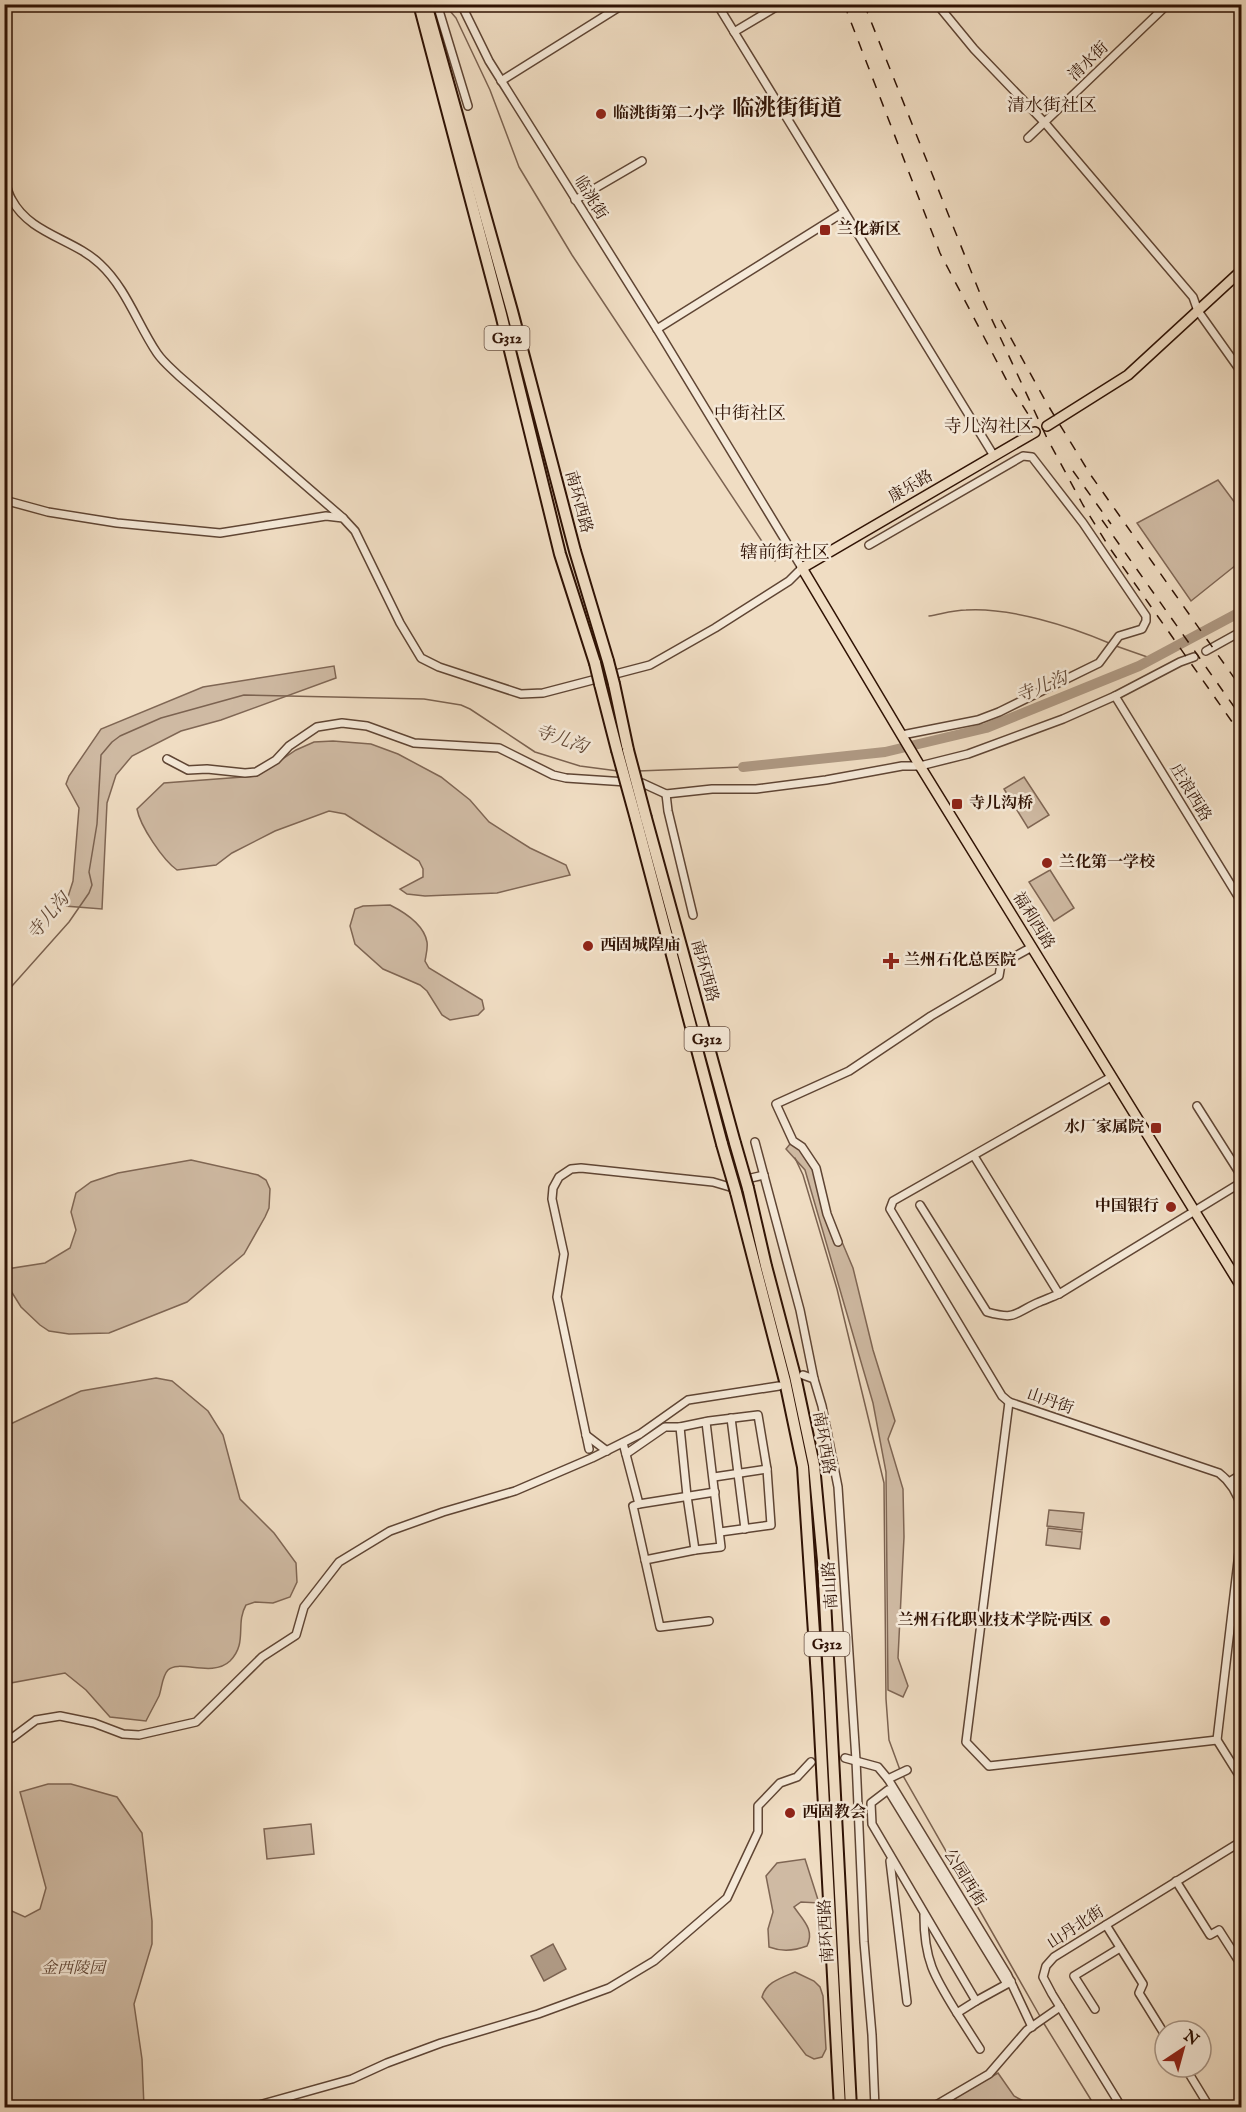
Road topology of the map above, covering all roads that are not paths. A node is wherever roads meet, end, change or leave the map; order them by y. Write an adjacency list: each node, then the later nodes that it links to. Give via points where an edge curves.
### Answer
1 (437, 4): 11 (street)
2 (460, 4): 10 (street, 临洮街)
3 (624, 4): 10 (street)
4 (717, 4): 9 (street)
5 (781, 4): 9 (street)
6 (937, 4): 12 (street)
7 (1168, 4): 12 (street, 清水街)
8 (424, 8): 20 (highway, 南环西路 / G312)
9 (734, 32): 17 (street)
10 (501, 81): 16 (street, 临洮街)
11 (468, 106)
12 (1045, 123): 13 (street, 清水街); 19 (street, via 1193,297)
13 (1028, 138)
14 (642, 161): 16 (street)
15 (4, 178): 27 (street, via 11,200 32,223 86,252 101,265 158,355)
16 (575, 200): 21 (street, 临洮街)
17 (844, 212): 21 (street); 25 (street)
18 (1242, 270): 19 (main road)
19 (1198, 311): 22 (street); 23 (main road, via 1117,383)
20 (506, 313): 35 (highway, 南环西路 / G312, bridge, via 560,554); 35 (highway, 南环西路 / G312, bridge, via 608,661)
21 (657, 329): 29 (street, 临洮街)
22 (1242, 373)
23 (1047, 426)
24 (1035, 432): 25 (main road, 康乐路)
25 (994, 456): 29 (main road, 康乐路)
26 (4, 500): 27 (street, via 117,523 220,533 326,516)
27 (343, 518): 29 (street, via 355,531 421,658 521,694 543,693 650,664 715,628 789,581)
28 (869, 546): 34 (street, via 1021,456 1030,456 1145,612 1142,629 1119,636 1099,663 978,720)
29 (802, 568): 34 (main road, 福利西路)
30 (1242, 631): 31 (street)
31 (1206, 651)
32 (1194, 657): 33 (street)
33 (1115, 696): 37 (street, via 1003,742); 40 (street, 庄浪西路)
34 (903, 737): 37 (main road, 福利西路)
35 (623, 750): 39 (highway, 南环西路 / G312, bridge)
36 (167, 759): 38 (street, via 188,770 256,772 317,727 342,723 367,726 414,743 499,748 553,775 642,783)
37 (919, 764): 38 (street, via 756,789); 42 (main road, 福利西路)
38 (666, 794): 41 (street)
39 (641, 819): 108 (highway, 南环西路 / G312, bridge, via 662,918 736,1192 803,1467); 109 (highway, 南环西路 / G312, bridge, via 671,910 748,1188 814,1465 823,1561)
40 (1242, 903)
41 (693, 915)
42 (1032, 947): 43 (main road, 福利西路); 52 (street, via 1000,964 999,976 849,1071 776,1104 793,1141 816,1168)
43 (1112, 1077): 46 (street); 51 (main road, 福利西路)
44 (1197, 1106): 48 (street)
45 (755, 1142): 47 (street, 南山路)
46 (974, 1156): 54 (street); 58 (street, 山丹街, via 890,1205)
47 (763, 1172): 56 (street, 南山路); 62 (street, via 730,1187 581,1168 566,1171 557,1180 552,1199 564,1254 557,1297)
48 (1242, 1177)
49 (1242, 1182): 51 (street)
50 (920, 1204): 54 (street, via 987,1312 1020,1314)
51 (1194, 1211): 53 (main road, 福利西路); 54 (street)
52 (838, 1242)
53 (1242, 1288)
54 (1059, 1294)
55 (802, 1376): 56 (street)
56 (814, 1378): 85 (street, 南山路, via 838,1486)
57 (778, 1386): 63 (street, via 688,1400)
58 (1009, 1402): 71 (street, 山丹街, via 1219,1473); 82 (street, via 966,1742 988,1766)
59 (731, 1418): 60 (street); 67 (street, via 758,1415); 68 (street)
60 (706, 1422): 61 (street); 70 (street)
61 (680, 1427): 66 (street, via 665,1427); 73 (street)
62 (586, 1435): 64 (street); 65 (street)
63 (623, 1443): 65 (street); 66 (street)
64 (589, 1449)
65 (607, 1451): 83 (street, via 515,1491 390,1531 339,1562 304,1607 296,1635 262,1657 196,1722 138,1735 60,1716 36,1719)
66 (626, 1454): 74 (street)
67 (767, 1469): 68 (street); 77 (street, via 771,1525)
68 (738, 1474): 70 (street); 77 (street)
69 (1242, 1474): 71 (street)
70 (714, 1477): 72 (street)
71 (1228, 1482): 75 (street, 山丹街)
72 (715, 1492): 73 (street); 78 (street)
73 (687, 1496): 74 (street); 79 (street)
74 (639, 1504): 80 (street, via 633,1506)
75 (1241, 1505)
76 (1242, 1527): 82 (street)
77 (745, 1529): 78 (street)
78 (720, 1532): 79 (street, via 721,1547)
79 (695, 1550): 80 (street)
80 (645, 1560): 81 (street, via 660,1627)
81 (709, 1621)
82 (1217, 1740): 89 (street)
83 (4, 1741)
84 (846, 1758): 85 (street, 公园西街)
85 (856, 1760): 88 (street, 公园西街, via 878,1767); 110 (street, 南山路)
86 (811, 1762): 107 (street, via 797,1777 780,1783 758,1806 758,1832 727,1898 654,1960 609,1988 441,2043 352,2079)
87 (905, 1770): 88 (street)
88 (890, 1778): 97 (street, 公园西街)
89 (1242, 1780)
90 (1242, 1841): 92 (street, 山丹北街)
91 (890, 1858): 93 (street); 97 (street, via 872,1824 871,1809 871,1803 888,1790); 99 (street)
92 (1176, 1881): 94 (street, 山丹北街); 96 (street, via 1210,1935 1219,1930)
93 (924, 1915): 98 (street); 102 (street, via 924,1942 934,1975)
94 (1106, 1925): 95 (street); 100 (street, 山丹北街, via 1046,1966 1043,1977)
95 (1120, 1948): 101 (street, via 1074,1976); 103 (street, via 1143,1984 1139,1993)
96 (1242, 1966)
97 (1009, 1983): 98 (street); 104 (street, 公园西街)
98 (976, 2001): 102 (street)
99 (907, 2002)
100 (1060, 2007): 104 (street); 112 (street)
101 (1095, 2009)
102 (957, 2013): 105 (street)
103 (1155, 2019)
104 (1032, 2027): 111 (street, via 989,2074)
105 (980, 2049)
106 (1192, 2079): 113 (street)
107 (248, 2108)
108 (840, 2108)
109 (851, 2108)
110 (874, 2108)
111 (931, 2108)
112 (1122, 2108)
113 (1210, 2108)

